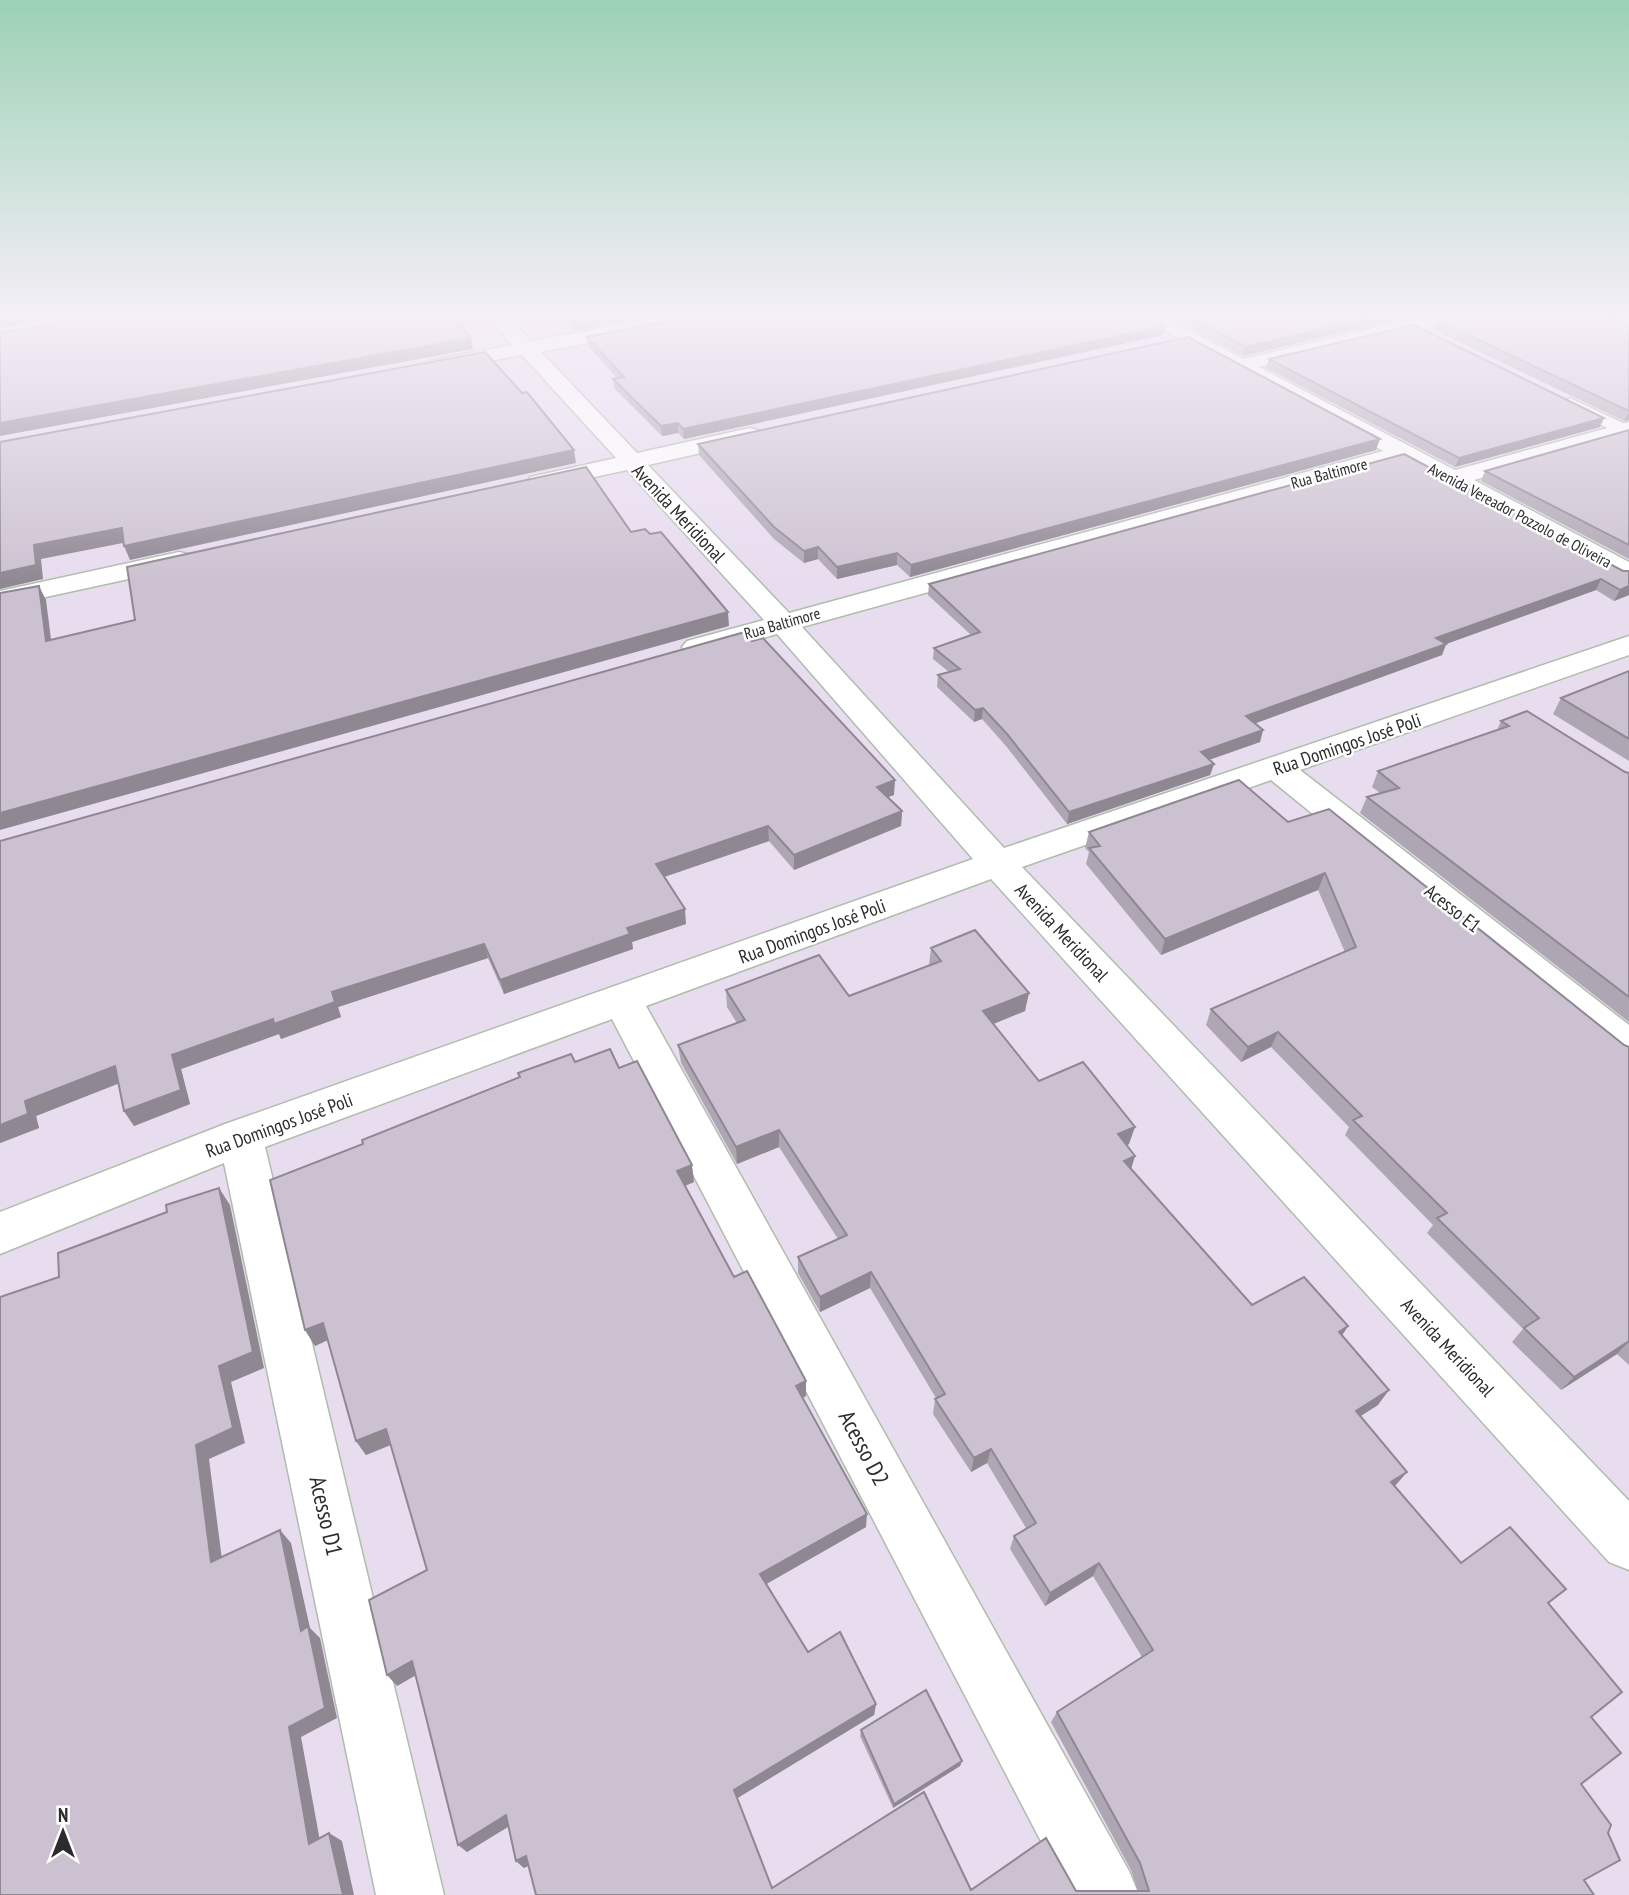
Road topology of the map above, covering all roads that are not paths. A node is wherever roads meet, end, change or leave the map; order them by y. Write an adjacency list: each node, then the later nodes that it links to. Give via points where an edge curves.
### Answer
1 (580, 406): 7 (street, Avenida Meridional)
2 (1319, 406): 6 (street, Avenida Vereador Pozzolo de Oliveira)
3 (1578, 406): 4 (lane)
4 (1627, 429): 8 (street)
5 (767, 432): 7 (street)
6 (1404, 453): 8 (street, Avenida Vereador Pozzolo de Oliveira); 13 (street, Rua Baltimore)
7 (631, 462): 9 (street); 13 (street, Avenida Meridional)
8 (1451, 479): 11 (street, Avenida Vereador Pozzolo de Oliveira)
9 (510, 488)
10 (201, 555): 12 (street)
11 (1629, 573)
12 (0, 599)
13 (783, 623): 15 (street, Rua Baltimore); 19 (street, Avenida Meridional)
14 (1629, 645): 16 (street, Rua Domingos José Poli)
15 (677, 653)
16 (1493, 693): 17 (street); 18 (street, Rua Domingos José Poli)
17 (1527, 715)
18 (1277, 768): 19 (street, Rua Domingos José Poli); 21 (street, Acesso E1)
19 (997, 863): 20 (street, Rua Domingos José Poli); 24 (street, Avenida Meridional)
20 (623, 1001): 22 (street, Rua Domingos José Poli); 26 (street, Acesso D2)
21 (1629, 1048)
22 (241, 1137): 23 (street, Rua Domingos José Poli); 25 (street, Acesso D1)
23 (0, 1233)
24 (1629, 1542)
25 (410, 1895)
26 (1105, 1895)

